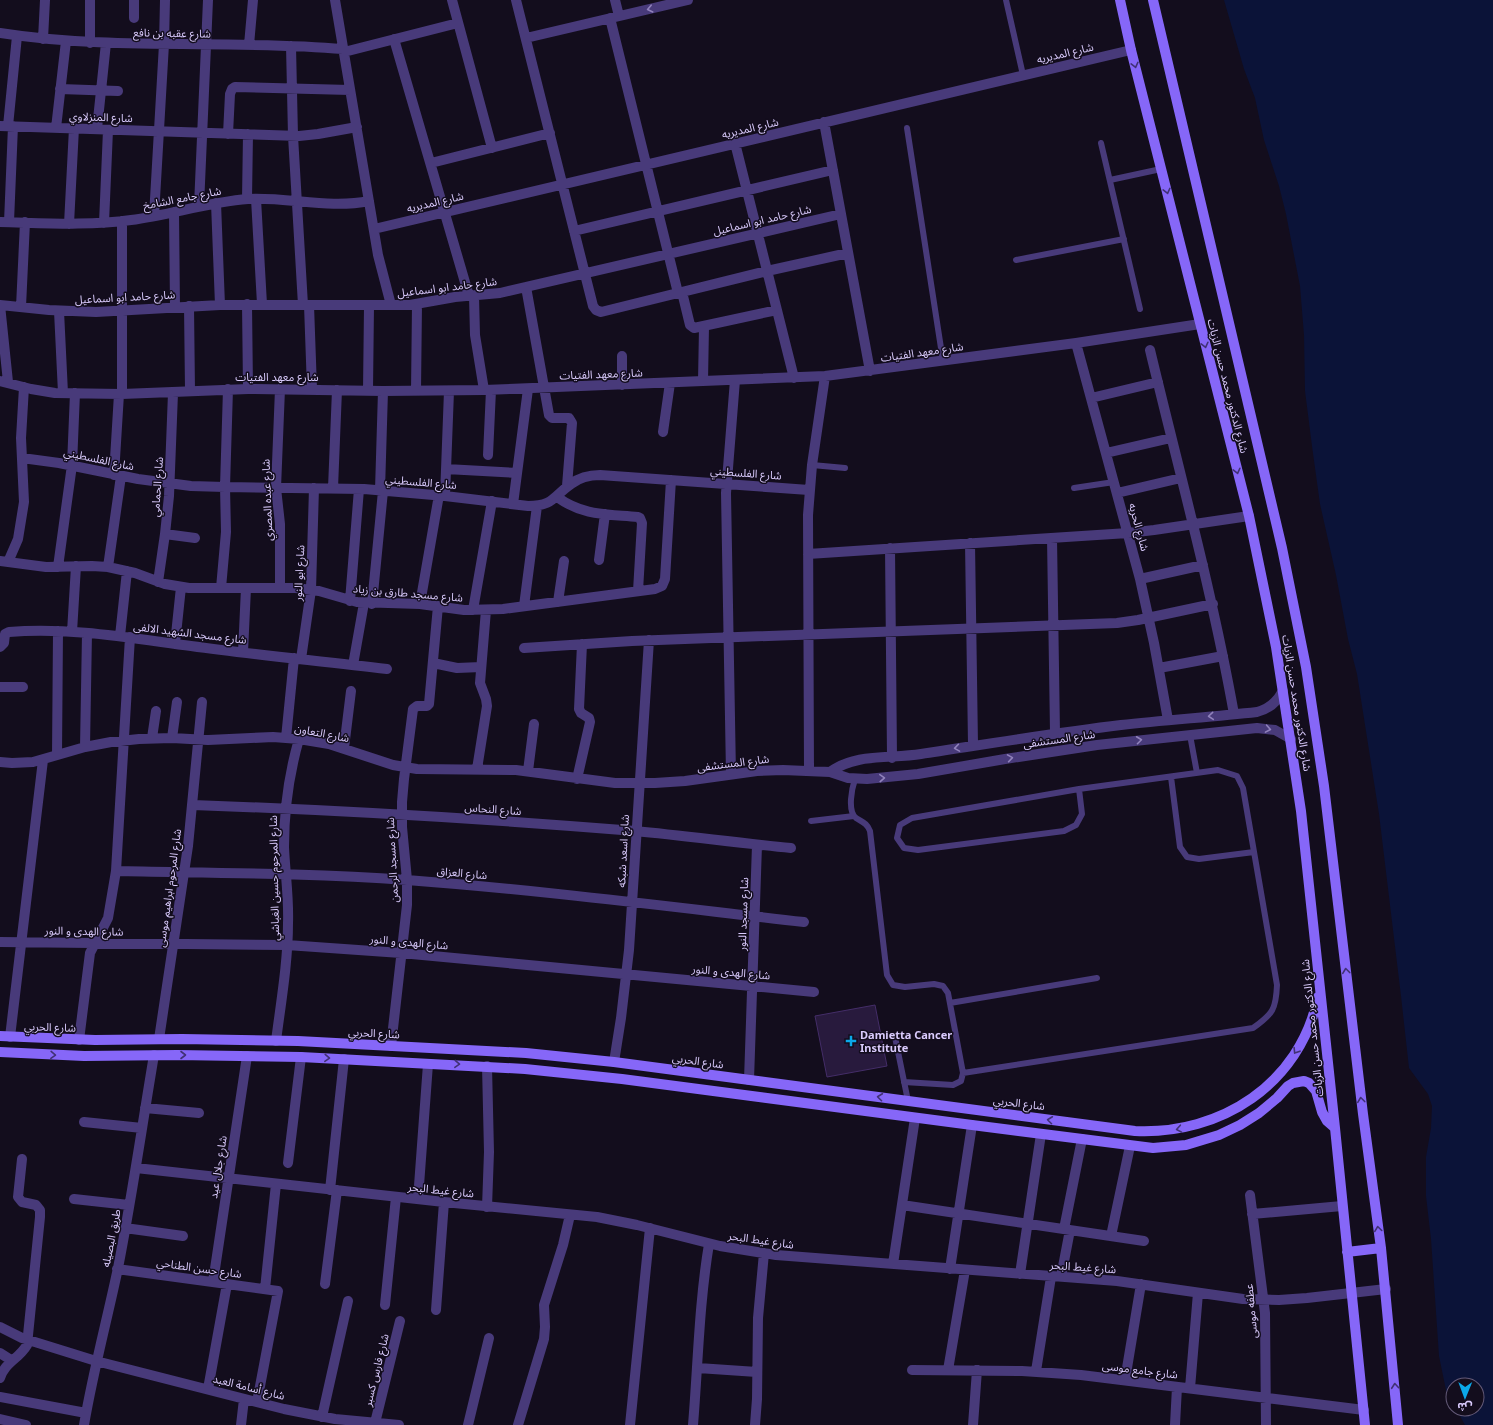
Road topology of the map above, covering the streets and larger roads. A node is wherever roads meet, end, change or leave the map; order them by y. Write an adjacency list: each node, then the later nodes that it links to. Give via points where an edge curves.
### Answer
1 (45, 0): 20 (street)
2 (90, 0): 23 (street)
3 (134, 0): 15 (street)
4 (165, 0): 25 (street)
5 (208, 0): 26 (street)
6 (253, 0): 27 (street)
7 (335, 0): 30 (street)
8 (452, 0): 16 (street)
9 (516, 0): 19 (street)
10 (615, 0): 14 (street)
11 (688, 0): 14 (street, one-way to 14)
12 (1120, 0): 29 (street, شارع الدكتور محمد حسن الزيات)
13 (1153, 0): 327 (street, شارع الدكتور محمد حسن الزيات, one-way to 13, via 1362,1114 1324,786 1302,649 1282,548)
14 (614, 17): 19 (street); 52 (street)
15 (134, 18)
16 (458, 23): 21 (street, شارع عقبه بن نافع); 50 (street)
17 (0, 33): 18 (street, شارع عقبه بن نافع)
18 (17, 36): 20 (street, شارع عقبه بن نافع); 37 (street)
19 (526, 38): 45 (street)
20 (43, 39): 22 (street, شارع عقبه بن نافع)
21 (394, 39): 30 (street, شارع عقبه بن نافع); 51 (street)
22 (66, 41): 23 (street, شارع عقبه بن نافع); 31 (street)
23 (90, 43): 24 (street, شارع عقبه بن نافع)
24 (106, 43): 25 (street, شارع عقبه بن نافع); 34 (street)
25 (164, 44): 26 (street, شارع عقبه بن نافع); 43 (street)
26 (206, 45): 27 (street, شارع عقبه بن نافع); 44 (street)
27 (249, 45): 28 (street, شارع عقبه بن نافع)
28 (291, 46): 30 (street, شارع عقبه بن نافع); 32 (street)
29 (1131, 50): 36 (street, شارع المديريه); 95 (street, شارع الدكتور محمد حسن الزيات, one-way to 95)
30 (344, 51): 33 (street)
31 (60, 89): 34 (street); 39 (street)
32 (292, 89): 33 (street); 46 (street, via 232,89); 48 (street)
33 (350, 90): 38 (street)
34 (101, 91): 35 (street); 41 (street)
35 (118, 92)
36 (824, 122): 49 (street, شارع المديريه); 53 (street)
37 (7, 126): 39 (street, شارع المنزلاوي); 66 (street)
38 (357, 127): 48 (street, شارع المنزلاوي); 58 (street)
39 (56, 128): 40 (street, شارع المنزلاوي)
40 (74, 128): 41 (street, شارع المنزلاوي); 70 (street)
41 (97, 129): 42 (street, شارع المنزلاوي)
42 (108, 130): 43 (street, شارع المنزلاوي); 69 (street)
43 (159, 131): 44 (street, شارع المنزلاوي); 65 (street)
44 (202, 133): 46 (street, شارع المنزلاوي); 60 (street)
45 (550, 133): 50 (street); 54 (street)
46 (228, 134): 47 (street, شارع المنزلاوي)
47 (248, 134): 48 (street, شارع المنزلاوي); 56 (street)
48 (293, 136): 57 (street)
49 (735, 143): 52 (street, شارع المديريه); 55 (street)
50 (492, 148): 51 (street)
51 (431, 164): 62 (street)
52 (646, 165): 54 (street, شارع المديريه); 63 (street)
53 (833, 170): 55 (street); 64 (street)
54 (563, 184): 62 (street, شارع المديريه); 72 (street)
55 (747, 191): 63 (street); 73 (street)
56 (252, 199): 57 (street, شارع جامع الشامخ); 59 (street, شارع جامع الشامخ); 82 (street)
57 (296, 200): 58 (street, شارع جامع الشامخ, via 333,204); 86 (street)
58 (369, 201): 71 (street)
59 (216, 202): 60 (street, شارع جامع الشامخ); 85 (street)
60 (199, 206): 61 (street, شارع جامع الشامخ)
61 (174, 212): 65 (street, شارع جامع الشامخ); 91 (street)
62 (445, 212): 71 (street, شارع المديريه); 80 (street)
63 (658, 212): 72 (street); 75 (street)
64 (841, 214): 73 (street, شارع حامد ابو اسماعيل); 74 (street)
65 (154, 216): 68 (street, شارع جامع الشامخ)
66 (4, 222): 67 (street, شارع جامع الشامخ)
67 (25, 222): 70 (street, شارع جامع الشامخ); 90 (street)
68 (122, 222): 69 (street, شارع جامع الشامخ); 94 (street)
69 (104, 223): 70 (street, شارع جامع الشامخ)
70 (69, 224)
71 (374, 229): 87 (street)
72 (574, 231): 77 (street)
73 (758, 234): 75 (street, شارع حامد ابو اسماعيل); 76 (street)
74 (848, 253): 76 (street); 100 (street)
75 (668, 254): 77 (street, شارع حامد ابو اسماعيل); 79 (street)
76 (767, 271): 79 (street); 92 (street)
77 (585, 273): 78 (street, شارع حامد ابو اسماعيل); 79 (street, via 593,306 599,312)
78 (526, 287): 80 (street, شارع حامد ابو اسماعيل); 110 (street)
79 (680, 293): 96 (street, via 690,325 695,329)
80 (472, 296): 83 (street, شارع حامد ابو اسماعيل); 118 (street, via 475,335)
81 (247, 304): 82 (street, شارع حامد ابو اسماعيل); 85 (street, شارع حامد ابو اسماعيل); 111 (street)
82 (262, 304): 86 (street, شارع حامد ابو اسماعيل)
83 (417, 304): 87 (street, شارع حامد ابو اسماعيل); 120 (street)
84 (0, 305): 90 (street, شارع حامد ابو اسماعيل); 105 (street)
85 (220, 305): 88 (street, شارع حامد ابو اسماعيل)
86 (306, 305): 89 (street, شارع حامد ابو اسماعيل); 113 (street)
87 (391, 305): 89 (street, شارع حامد ابو اسماعيل)
88 (189, 306): 91 (street, شارع حامد ابو اسماعيل); 122 (street)
89 (369, 306): 117 (street)
90 (22, 307): 93 (street, شارع حامد ابو اسماعيل)
91 (174, 307): 94 (street, شارع حامد ابو اسماعيل)
92 (777, 310): 96 (street); 102 (street)
93 (58, 311): 94 (street, شارع حامد ابو اسماعيل); 123 (street)
94 (122, 311): 126 (street)
95 (1200, 324): 97 (street, شارع معهد الفتيات); 156 (street, شارع الدكتور محمد حسن الزيات, one-way to 156)
96 (704, 327): 104 (street)
97 (1076, 343): 100 (street, شارع معهد الفتيات); 127 (street, شارع الحريه)
98 (1150, 350): 106 (street)
99 (622, 356): 108 (street)
100 (870, 371): 101 (street, شارع معهد الفتيات)
101 (824, 376): 102 (street, شارع معهد الفتيات); 148 (street)
102 (794, 378): 103 (street, شارع معهد الفتيات)
103 (735, 380): 104 (street, شارع معهد الفتيات); 140 (street)
104 (703, 381): 107 (street, شارع معهد الفتيات)
105 (4, 382): 109 (street, شارع معهد الفتيات)
106 (1158, 382): 127 (street); 129 (street)
107 (670, 383): 108 (street, شارع معهد الفتيات); 128 (street)
108 (622, 385): 110 (street, شارع معهد الفتيات)
109 (24, 387): 123 (street, شارع معهد الفتيات); 132 (street, via 21,418)
110 (544, 388): 114 (street, شارع معهد الفتيات); 141 (street, via 550,417 567,418 572,423)
111 (248, 389): 112 (street, شارع معهد الفتيات); 115 (street, شارع معهد الفتيات)
112 (280, 389): 113 (street, شارع معهد الفتيات); 143 (street, شارع عبده المصري)
113 (312, 389): 116 (street, شارع معهد الفتيات)
114 (528, 389): 118 (street, شارع معهد الفتيات); 135 (street)
115 (228, 390): 122 (street, شارع معهد الفتيات); 142 (street)
116 (336, 390): 117 (street, شارع معهد الفتيات); 145 (street)
117 (368, 390): 119 (street, شارع معهد الفتيات)
118 (487, 390): 121 (street, شارع معهد الفتيات); 131 (street)
119 (383, 391): 120 (street, شارع معهد الفتيات); 147 (street)
120 (416, 391): 121 (street, شارع معهد الفتيات)
121 (449, 391): 134 (street)
122 (190, 392): 125 (street, شارع معهد الفتيات)
123 (63, 393): 124 (street, شارع معهد الفتيات)
124 (75, 393): 126 (street, شارع معهد الفتيات); 133 (street)
125 (173, 393): 126 (street, شارع معهد الفتيات); 139 (street, شارع الحمامي)
126 (120, 394): 136 (street)
127 (1091, 398): 130 (street, شارع الحريه)
128 (663, 432)
129 (1171, 438): 130 (street); 137 (street)
130 (1106, 453): 149 (street, شارع الحريه)
131 (488, 456)
132 (22, 458): 133 (street, شارع الفلسطيني); 167 (street, via 23,515 18,539)
133 (72, 465): 136 (street, شارع الفلسطيني); 170 (street)
134 (446, 470): 135 (street); 150 (street)
135 (517, 473): 153 (street)
136 (118, 476): 139 (street, شارع الفلسطيني); 171 (street)
137 (1181, 478): 149 (street); 157 (street)
138 (670, 480): 140 (street, شارع الفلسطيني); 141 (street, شارع الفلسطيني, via 600,475 585,477); 180 (street, شارع مسجد طارق بن زياد, via 664,583 659,588)
139 (170, 484): 142 (street, شارع الفلسطيني); 159 (street, شارع الحمامي)
140 (727, 484): 148 (street, شارع الفلسطيني); 199 (street)
141 (567, 486): 151 (street, شارع الفلسطيني)
142 (225, 487): 143 (street, شارع الفلسطيني); 176 (street, via 226,532)
143 (276, 488): 144 (street, شارع الفلسطيني); 178 (street, شارع عبده المصري, via 280,524)
144 (314, 488): 145 (street, شارع الفلسطيني); 179 (street, شارع ابو النور)
145 (333, 488): 146 (street, شارع الفلسطيني)
146 (359, 489): 147 (street, شارع الفلسطيني); 181 (street)
147 (381, 490): 150 (street, شارع الفلسطيني); 183 (street)
148 (809, 490): 164 (street)
149 (1117, 493): 158 (street, شارع الحريه)
150 (442, 495): 152 (street, شارع الفلسطيني); 184 (street)
151 (557, 497): 154 (street, شارع الفلسطيني); 155 (street, via 582,511)
152 (492, 501): 153 (street, شارع الفلسطيني); 188 (street)
153 (513, 504): 154 (street, شارع الفلسطيني)
154 (537, 506): 187 (street)
155 (605, 514): 165 (street); 180 (street, via 638,517 642,521)
156 (1249, 516): 157 (street); 216 (street, شارع الدكتور محمد حسن الزيات)
157 (1193, 525): 158 (street); 168 (street)
158 (1128, 533): 161 (street); 173 (street, شارع الحريه)
159 (165, 534): 160 (street); 174 (street, شارع الحمامي)
160 (195, 538)
161 (1052, 538): 162 (street); 191 (street)
162 (970, 543): 163 (street); 192 (street)
163 (890, 548): 164 (street); 194 (street)
164 (808, 554): 197 (street)
165 (599, 560)
166 (564, 561): 182 (street)
167 (4, 562): 170 (street, شارع مسجد طارق بن زياد)
168 (1204, 565): 173 (street); 185 (street)
169 (76, 566): 170 (street, شارع مسجد طارق بن زياد); 171 (street, شارع مسجد طارق بن زياد); 195 (street)
170 (58, 567)
171 (108, 567): 172 (street, شارع مسجد طارق بن زياد)
172 (127, 571): 174 (street, شارع مسجد طارق بن زياد); 198 (street)
173 (1140, 579): 190 (street, شارع الحريه)
174 (158, 582): 175 (street, شارع مسجد طارق بن زياد)
175 (181, 587): 176 (street, شارع مسجد طارق بن زياد); 201 (street)
176 (221, 588): 177 (street, شارع مسجد طارق بن زياد)
177 (246, 588): 178 (street, شارع مسجد طارق بن زياد); 205 (street)
178 (280, 588): 179 (street, شارع مسجد طارق بن زياد)
179 (311, 590): 181 (street, شارع مسجد طارق بن زياد); 207 (street, شارع ابو النور)
180 (638, 591): 182 (street, شارع مسجد طارق بن زياد)
181 (350, 601): 183 (street, شارع مسجد طارق بن زياد)
182 (558, 602): 187 (street, شارع مسجد طارق بن زياد)
183 (368, 604): 184 (street, شارع مسجد طارق بن زياد); 209 (street)
184 (420, 604): 186 (street, شارع مسجد طارق بن زياد)
185 (1213, 604): 190 (street); 206 (street)
186 (438, 606): 188 (street, شارع مسجد طارق بن زياد); 208 (street)
187 (524, 606): 189 (street, شارع مسجد طارق بن زياد)
188 (473, 610): 189 (street, شارع مسجد طارق بن زياد)
189 (486, 610): 210 (street)
190 (1149, 618): 191 (street); 211 (street, شارع الحريه)
191 (1053, 626): 192 (street); 224 (street)
192 (972, 628): 194 (street); 233 (street)
193 (58, 631): 195 (street, شارع مسجد الشهيد الالفى); 203 (street, شارع مسجد الشهيد الالفى, via 9,632 5,634 4,643); 236 (street)
194 (891, 631): 197 (street); 237 (street)
195 (72, 632): 196 (street, شارع مسجد الشهيد الالفى)
196 (87, 633): 198 (street, شارع مسجد الشهيد الالفى); 234 (street)
197 (808, 634): 199 (street); 242 (street)
198 (125, 637): 201 (street, شارع مسجد الشهيد الالفى); 231 (street)
199 (729, 638): 200 (street); 245 (street)
200 (649, 640): 202 (street); 247 (street, شارع اسعد شبكه)
201 (175, 644): 205 (street, شارع مسجد الشهيد الالفى)
202 (582, 644): 204 (street); 246 (street, via 579,709 590,722)
203 (0, 647)
204 (524, 648)
205 (242, 652): 207 (street, شارع مسجد الشهيد الالفى)
206 (1224, 656): 211 (street); 220 (street)
207 (298, 658): 209 (street, شارع مسجد الشهيد الالفى); 228 (street, شارع ابو النور)
208 (433, 663): 210 (street, via 457,668); 240 (street, شارع مسجد الرحمن, via 428,705 413,709)
209 (353, 665): 212 (street, شارع مسجد الشهيد الالفى)
210 (481, 668): 241 (street, via 480,683 487,706)
211 (1159, 668): 222 (street, شارع الحريه)
212 (387, 669)
213 (0, 687): 214 (street)
214 (23, 687)
215 (350, 691): 235 (street)
216 (1283, 691): 220 (street, شارع المستشفى, via 1277,701 1268,708); 230 (street, شارع الدكتور محمد حسن الزيات)
217 (177, 702): 227 (street)
218 (202, 702): 232 (street, شارع المرحوم ابراهيم موسى)
219 (156, 711): 226 (street)
220 (1234, 714): 221 (street, شارع المستشفى, one-way to 221)
221 (1187, 718): 222 (street, شارع المستشفى); 225 (street)
222 (1168, 720): 224 (street, شارع المستشفى)
223 (534, 724): 243 (street)
224 (1054, 733): 233 (street, شارع المستشفى)
225 (1190, 735): 230 (street, شارع المستشفى, one-way to 230, via 1263,728 1275,730); 244 (street, شارع المستشفى, one-way to 225, via 855,779 906,776 1059,751)
226 (152, 738): 227 (street, شارع التعاون); 231 (street, شارع التعاون)
227 (172, 738): 232 (street, شارع التعاون)
228 (286, 738): 229 (street, شارع التعاون); 232 (street, شارع التعاون)
229 (299, 739): 235 (street, شارع التعاون); 249 (street, شارع المرحوم حسين الغباشي)
230 (1291, 739): 269 (street, شارع الدكتور محمد حسن الزيات)
231 (124, 740): 234 (street, شارع التعاون); 254 (street)
232 (198, 740): 248 (street, شارع المرحوم ابراهيم موسى)
233 (973, 746): 237 (street, شارع المستشفى, one-way to 237)
234 (84, 747): 236 (street, شارع التعاون)
235 (344, 748): 240 (street, شارع التعاون)
236 (57, 755): 238 (street, شارع التعاون)
237 (892, 758): 244 (street, شارع المستشفى, via 853,761)
238 (43, 760): 239 (street, شارع التعاون, via 22,763); 262 (street)
239 (0, 762)
240 (405, 767): 241 (street, شارع التعاون, via 429,770); 250 (street, شارع مسجد الرحمن)
241 (477, 769): 243 (street, شارع التعاون)
242 (809, 770): 244 (street, شارع المستشفى); 245 (street, شارع المستشفى)
243 (528, 771): 246 (street, شارع التعاون)
244 (830, 772)
245 (731, 774): 247 (street, شارع المستشفى, via 685,781)
246 (577, 779): 247 (street, شارع التعاون)
247 (639, 783): 251 (street, شارع اسعد شبكه)
248 (193, 805): 249 (street, شارع النحاس); 255 (street, شارع المرحوم ابراهيم موسى)
249 (286, 808): 250 (street, شارع النحاس); 256 (street, شارع المرحوم حسين الغباشي)
250 (402, 814): 251 (street, شارع النحاس); 257 (street, شارع مسجد الرحمن)
251 (636, 831): 252 (street, شارع النحاس); 258 (street, شارع اسعد شبكه)
252 (757, 844): 253 (street, شارع النحاس); 259 (street, شارع مسجد النور)
253 (791, 848)
254 (116, 871): 255 (street, شارع العزاق); 263 (street, via 108,918)
255 (184, 872): 256 (street, شارع العزاق); 264 (street, شارع المرحوم ابراهيم موسى)
256 (286, 874): 257 (street, شارع العزاق); 265 (street, شارع المرحوم حسين الغباشي)
257 (407, 880): 258 (street, شارع العزاق); 266 (street, شارع مسجد الرحمن, via 406,917)
258 (632, 902): 259 (street, شارع العزاق); 267 (street, شارع اسعد شبكه)
259 (754, 916): 260 (street, شارع العزاق); 268 (street, شارع مسجد النور)
260 (804, 922)
261 (0, 942): 262 (street, شارع الهدى و النور)
262 (22, 942): 263 (street, شارع الهدى و النور); 271 (street)
263 (95, 943): 264 (street, شارع الهدى و النور); 274 (street, via 89,958)
264 (173, 944): 265 (street, شارع الهدى و النور); 273 (street, شارع المرحوم ابراهيم موسى)
265 (287, 945): 266 (street, شارع الهدى و النور); 275 (street, شارع المرحوم حسين الغباشي)
266 (400, 953): 267 (street, شارع الهدى و النور); 277 (street, شارع مسجد الرحمن)
267 (626, 975): 268 (street, شارع الهدى و النور); 285 (street, شارع اسعد شبكه)
268 (752, 986): 270 (street, شارع الهدى و النور); 288 (street, شارع مسجد النور)
269 (1319, 989): 293 (street, شارع الحربي, one-way to 293, via 1314,1013 1304,1036 1292,1058 1276,1077 1258,1094 1237,1108); 296 (street, شارع الدكتور محمد حسن الزيات)
270 (814, 992)
271 (5, 1037): 272 (street, شارع الحربي)
272 (38, 1038): 274 (street, شارع الحربي); 279 (street)
273 (159, 1039): 274 (street, شارع الحربي); 275 (street, شارع الحربي)
274 (79, 1040)
275 (276, 1041): 276 (street, شارع الحربي)
276 (361, 1044): 277 (street, شارع الحربي); 284 (street)
277 (391, 1046): 285 (street, شارع الحربي, via 502,1051)
278 (0, 1052): 279 (street)
279 (37, 1054): 280 (street, one-way to 280)
280 (154, 1055): 281 (street, one-way to 281); 289 (street, طريق البصيله)
281 (247, 1056): 282 (street); 304 (street, شارع جلال عيد)
282 (301, 1057): 283 (street, one-way to 283); 302 (street)
283 (344, 1059): 284 (street); 306 (street)
284 (360, 1060): 286 (street)
285 (614, 1062): 288 (street, شارع الحربي)
286 (428, 1064): 287 (street, one-way to 287); 310 (street)
287 (487, 1066): 291 (street, via 622,1078); 315 (street)
288 (749, 1080): 293 (street, شارع الحربي, one-way to 288, via 1169,1130 1135,1130)
289 (145, 1108): 290 (street); 295 (street, طريق البصيله)
290 (199, 1113)
291 (915, 1118): 294 (street); 313 (street)
292 (84, 1122): 295 (street)
293 (1203, 1123): 298 (street)
294 (972, 1125): 297 (street); 316 (street)
295 (142, 1128): 303 (street, طريق البصيله)
296 (1335, 1128): 298 (street, via 1324,1116 1313,1087 1304,1081 1298,1081 1288,1086 1250,1119); 314 (street, شارع الدكتور محمد حسن الزيات)
297 (1041, 1134): 299 (street); 319 (street)
298 (1208, 1139): 300 (street, via 1164,1147)
299 (1082, 1140): 300 (street); 322 (street)
300 (1130, 1146): 324 (street)
301 (22, 1159): 351 (street, via 18,1197 22,1202 36,1205 40,1214)
302 (288, 1163)
303 (136, 1168): 304 (street, شارع غيط البحر); 312 (street, طريق البصيله)
304 (229, 1178): 305 (street, شارع غيط البحر); 336 (street, شارع جلال عيد)
305 (276, 1184): 306 (street, شارع غيط البحر); 340 (street)
306 (334, 1190): 308 (street, شارع غيط البحر); 338 (street)
307 (1250, 1195): 318 (street, عطفه موسى)
308 (396, 1197): 310 (street, شارع غيط البحر); 346 (street)
309 (74, 1199): 312 (street)
310 (418, 1199): 311 (street, شارع غيط البحر)
311 (444, 1202): 315 (street, شارع غيط البحر); 347 (street)
312 (129, 1205): 320 (street, طريق البصيله)
313 (902, 1205): 316 (street); 330 (street)
314 (1342, 1206): 318 (street); 328 (street, شارع الدكتور محمد حسن الزيات)
315 (487, 1207): 317 (street, شارع غيط البحر)
316 (959, 1213): 319 (street); 332 (street)
317 (570, 1214): 321 (street, شارع غيط البحر); 380 (street, via 558,1264 544,1306 544,1339)
318 (1252, 1214): 344 (street, عطفه موسى)
319 (1027, 1223): 322 (street); 334 (street)
320 (125, 1228): 323 (street); 331 (street, طريق البصيله)
321 (650, 1228): 326 (street, شارع غيط البحر); 381 (street)
322 (1067, 1229): 324 (street); 335 (street)
323 (183, 1236)
324 (1111, 1236): 325 (street)
325 (1144, 1241)
326 (709, 1244): 329 (street, شارع غيط البحر); 355 (street, via 701,1310)
327 (1381, 1248): 328 (street); 341 (street, شارع الدكتور محمد حسن الزيات)
328 (1347, 1252): 343 (street, شارع الدكتور محمد حسن الزيات)
329 (764, 1253): 330 (street, شارع غيط البحر); 360 (street, via 758,1318)
330 (893, 1264): 332 (street, شارع غيط البحر)
331 (117, 1268): 336 (street, شارع حسن الطناحي); 354 (street, طريق البصيله)
332 (950, 1269): 333 (street, شارع غيط البحر)
333 (965, 1270): 334 (street, شارع غيط البحر); 357 (street)
334 (1020, 1274): 335 (street, شارع غيط البحر)
335 (1056, 1277): 339 (street, شارع غيط البحر); 359 (street)
336 (213, 1282): 337 (street, شارع حسن الطناحي)
337 (226, 1284): 340 (street, شارع حسن الطناحي); 365 (street)
338 (325, 1284)
339 (1140, 1284): 342 (street, شارع غيط البحر); 362 (street)
340 (265, 1289): 369 (street, شارع حسن الطناحي, via 278,1291)
341 (1386, 1289): 343 (street, شارع غيط البحر); 388 (street, شارع الدكتور محمد حسن الزيات, one-way to 341)
342 (1198, 1293): 344 (street, شارع غيط البحر); 364 (street)
343 (1351, 1293): 344 (street, شارع غيط البحر); 370 (street, شارع الدكتور محمد حسن الزيات)
344 (1264, 1299): 367 (street, عطفه موسى)
345 (348, 1301): 372 (street)
346 (385, 1305)
347 (436, 1310)
348 (400, 1321): 374 (street, شارع فارس كسبر)
349 (0, 1327): 351 (street, شارع أسامة العبد)
350 (489, 1338): 379 (street)
351 (28, 1340): 353 (street, via 22,1352); 354 (street, شارع أسامة العبد)
352 (0, 1353): 353 (street)
353 (11, 1360): 361 (street)
354 (96, 1360): 365 (street, شارع أسامة العبد); 371 (street, طريق البصيله)
355 (698, 1368): 360 (street); 382 (street)
356 (912, 1370): 357 (street, شارع جامع موسى)
357 (948, 1370): 358 (street, شارع جامع موسى)
358 (977, 1370): 359 (street, شارع جامع موسى); 384 (street)
359 (1036, 1371): 362 (street, شارع جامع موسى)
360 (757, 1372): 383 (street)
361 (0, 1378)
362 (1125, 1380): 363 (street, شارع جامع موسى)
363 (1177, 1387): 364 (street, شارع جامع موسى); 385 (street)
364 (1190, 1388): 367 (street, شارع جامع موسى)
365 (208, 1389): 368 (street, شارع أسامة العبد)
366 (0, 1397): 371 (street)
367 (1266, 1398): 370 (street, شارع جامع موسى); 386 (street, عطفه موسى)
368 (244, 1399): 369 (street, شارع أسامة العبد); 377 (street)
369 (257, 1402): 372 (street, شارع أسامة العبد)
370 (1364, 1410): 387 (street, شارع الدكتور محمد حسن الزيات)
371 (86, 1413): 376 (street, طريق البصيله)
372 (322, 1417): 374 (street, شارع أسامة العبد)
373 (0, 1419): 375 (street)
374 (375, 1424): 378 (street, شارع أسامة العبد)
375 (26, 1425)
376 (84, 1425)
377 (241, 1425)
378 (399, 1425)
379 (468, 1425)
380 (518, 1425)
381 (630, 1425)
382 (693, 1425)
383 (755, 1425)
384 (973, 1425)
385 (1175, 1425)
386 (1266, 1425)
387 (1365, 1425)
388 (1398, 1425)

